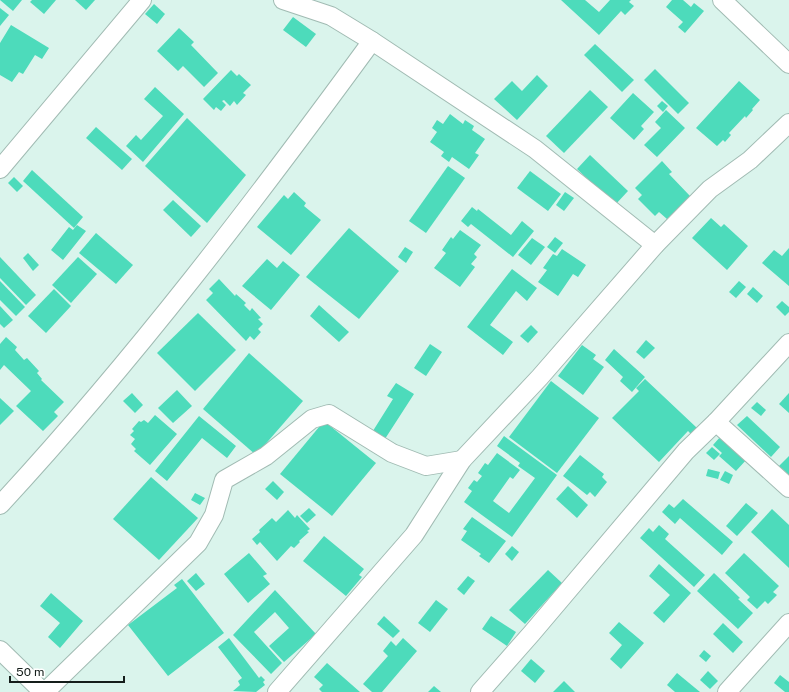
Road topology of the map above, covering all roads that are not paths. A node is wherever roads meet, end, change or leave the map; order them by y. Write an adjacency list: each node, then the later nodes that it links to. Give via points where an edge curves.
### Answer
1 (142, 0): 7 (street)
2 (283, 0): 4 (street, via 331,16)
3 (722, 0): 5 (street)
4 (372, 42): 8 (street, via 535,149); 13 (street, via 281,166 211,255 108,381)
5 (789, 64)
6 (789, 123): 8 (street, via 750,160 710,189)
7 (0, 169)
8 (655, 245): 11 (street, via 540,377)
9 (789, 343): 10 (street)
10 (716, 422): 12 (street); 18 (street, via 686,451)
11 (462, 460): 16 (street, via 426,466 392,453 329,414 312,418 266,456 224,480 214,515 198,543); 17 (street, via 414,535)
12 (789, 488)
13 (0, 505)
14 (789, 623): 19 (street)
15 (0, 650): 16 (street)
16 (44, 692)
17 (277, 692)
18 (480, 692)
19 (727, 692)

